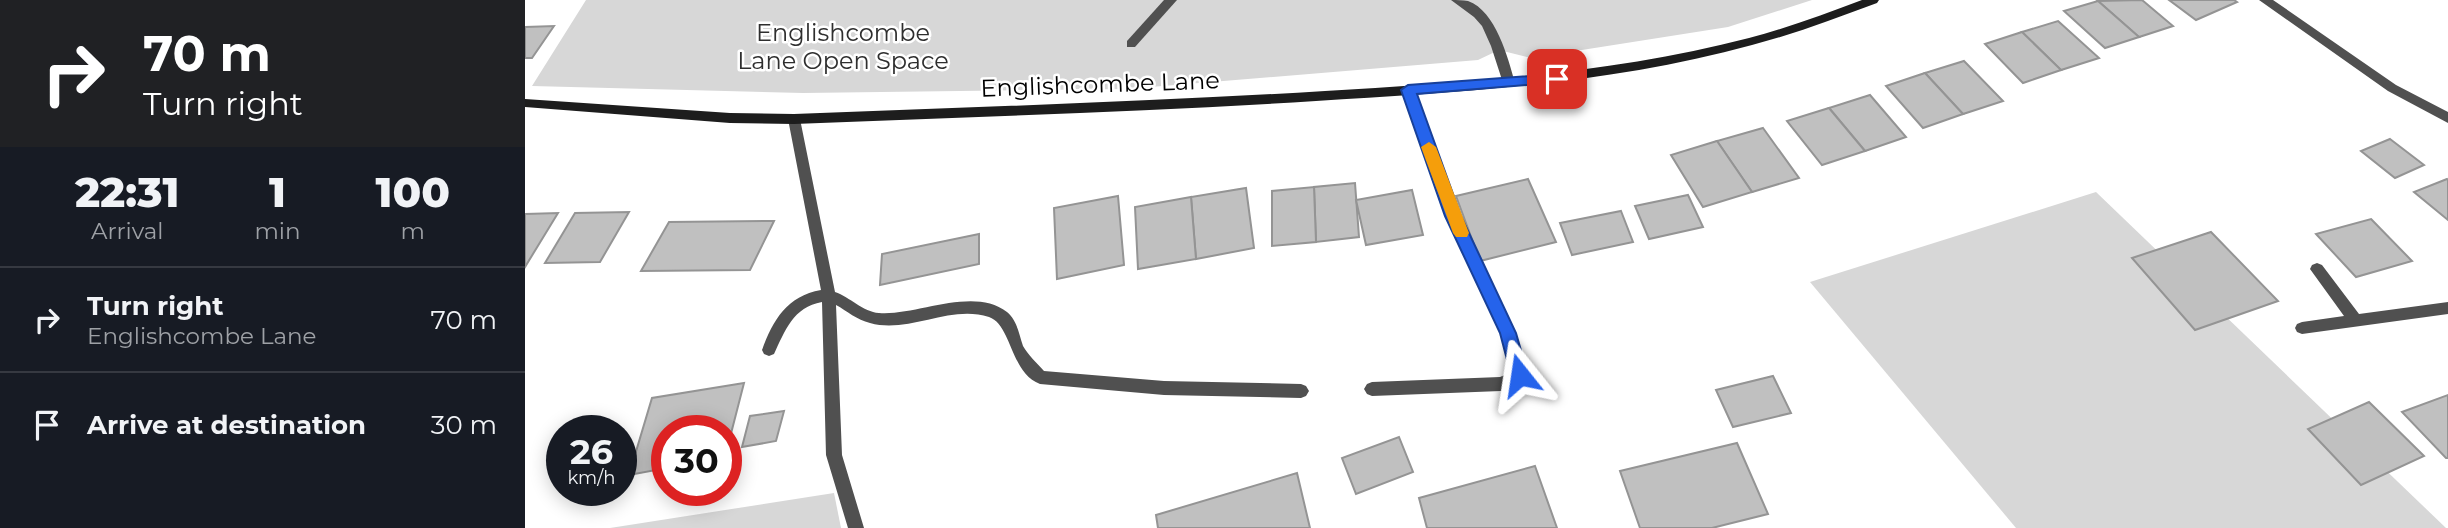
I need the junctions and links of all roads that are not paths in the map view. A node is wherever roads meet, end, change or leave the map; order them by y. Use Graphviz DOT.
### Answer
graph roads {
  1 [pos="1171,0"];
  2 [pos="1457,0"];
  3 [pos="1873,0"];
  4 [pos="2265,0"];
  5 [pos="1131,44"];
  6 [pos="1509,83"];
  7 [pos="1408,90"];
  8 [pos="525,103"];
  9 [pos="2448,118"];
  10 [pos="794,119"];
  11 [pos="2317,270"];
  12 [pos="829,296"];
  13 [pos="2448,308"];
  14 [pos="2355,320"];
  15 [pos="2302,328"];
  16 [pos="769,350"];
  17 [pos="1372,389"];
  18 [pos="1301,391"];
  19 [pos="856,528"];
  1 -- 5 [label="street"];
  2 -- 6 [label="street"];
  3 -- 6 [label="street, Englishcombe Lane"];
  4 -- 9 [label="street"];
  6 -- 7 [label="street, Englishcombe Lane"];
  7 -- 10 [label="street, Englishcombe Lane"];
  7 -- 17 [label="street"];
  8 -- 10 [label="street, Englishcombe Lane"];
  10 -- 12 [label="street"];
  11 -- 14 [label="street"];
  12 -- 16 [label="street"];
  12 -- 18 [label="street"];
  12 -- 19 [label="street"];
  13 -- 14 [label="street"];
  14 -- 15 [label="street"];
}
